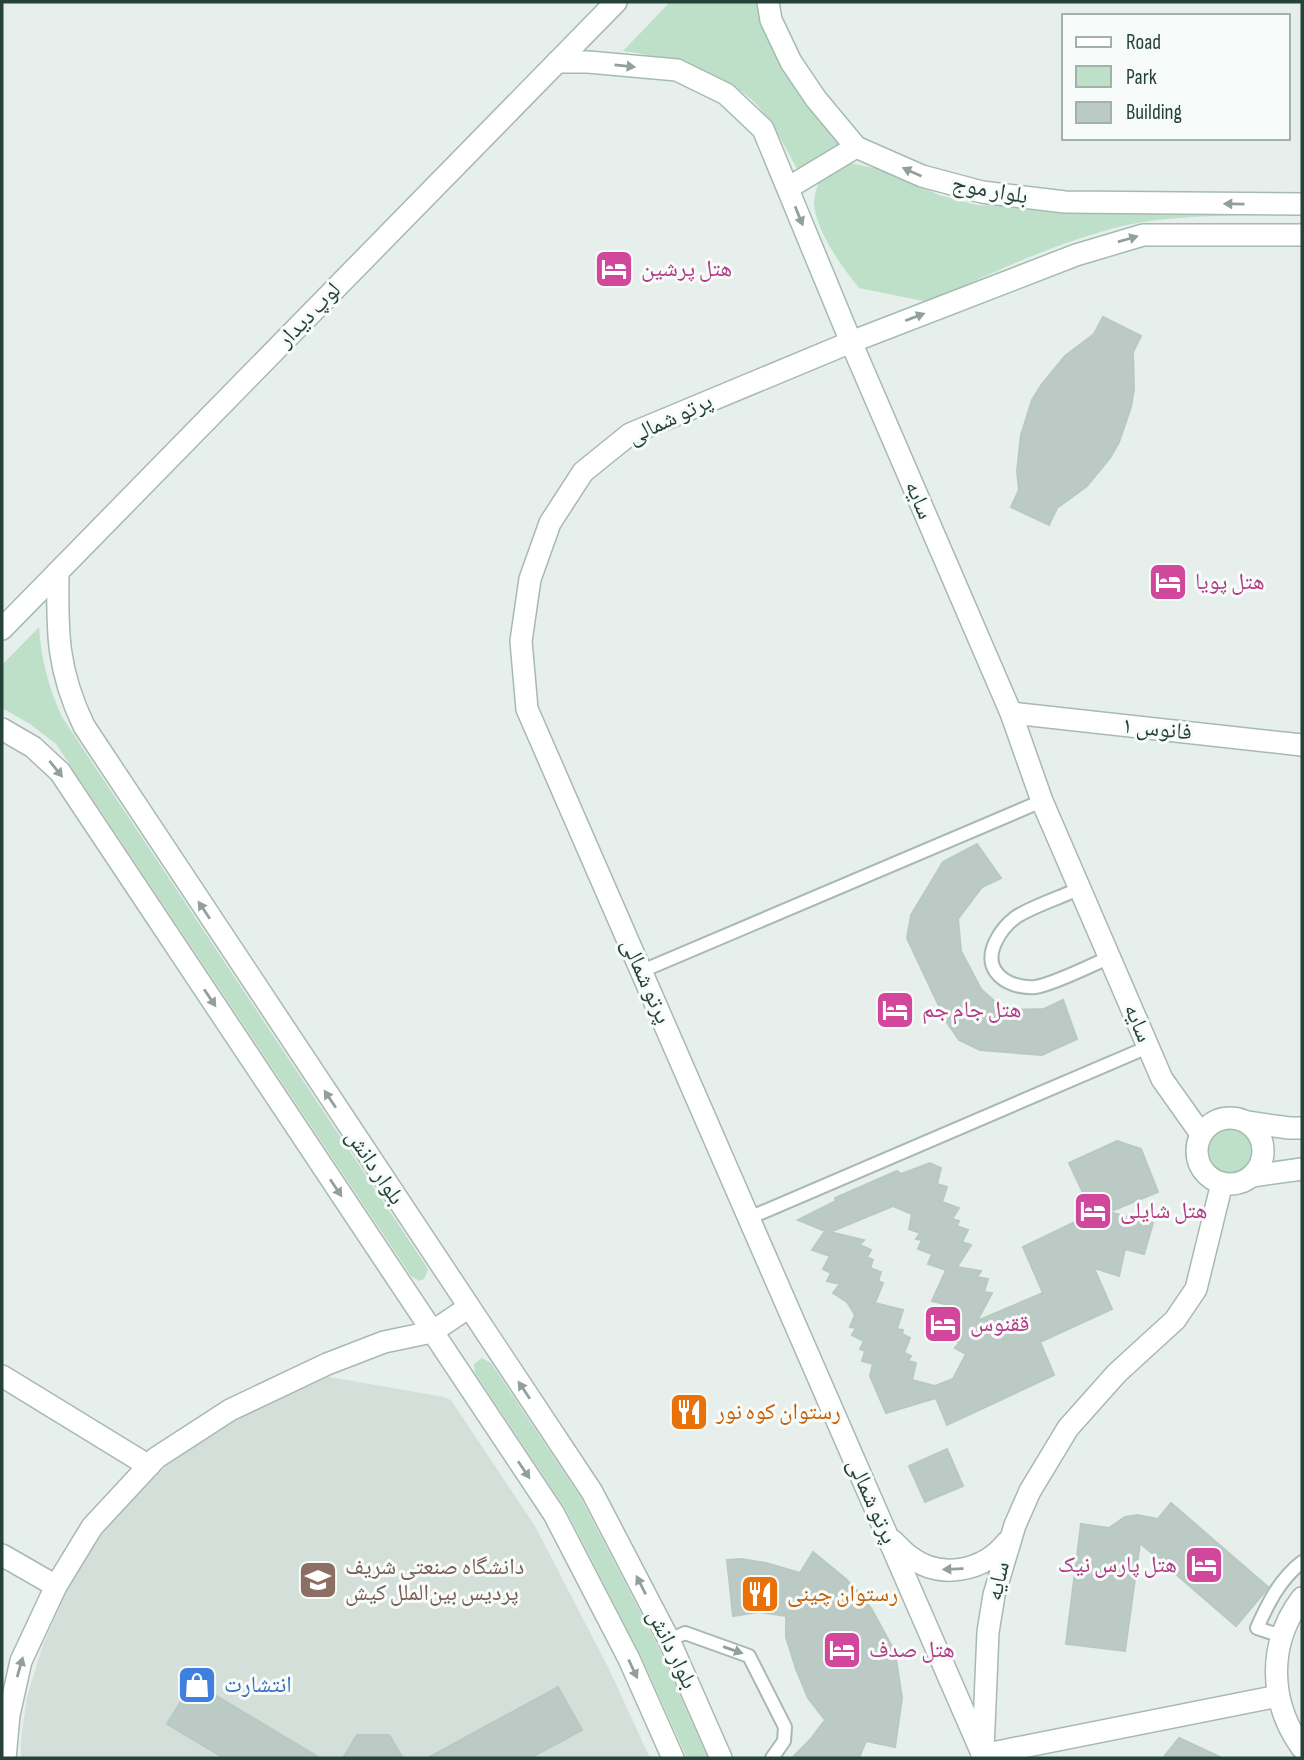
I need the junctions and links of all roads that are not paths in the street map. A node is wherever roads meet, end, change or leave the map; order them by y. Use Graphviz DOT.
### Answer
graph roads {
  1 [pos="616,2"];
  2 [pos="768,2"];
  3 [pos="557,62"];
  4 [pos="856,147"];
  5 [pos="788,188"];
  6 [pos="1302,204"];
  7 [pos="1302,235"];
  8 [pos="851,342"];
  9 [pos="58,572"];
  10 [pos="2,629"];
  11 [pos="1011,713"];
  12 [pos="2,729"];
  13 [pos="1302,745"];
  14 [pos="1042,801"];
  15 [pos="1080,888"];
  16 [pos="1110,957"];
  17 [pos="642,971"];
  18 [pos="1148,1047"];
  19 [pos="1247,1122"];
  20 [pos="1302,1128"];
  21 [pos="1201,1134"];
  22 [pos="1302,1168"];
  23 [pos="1251,1176"];
  24 [pos="1222,1183"];
  25 [pos="749,1218"];
  26 [pos="469,1307"];
  27 [pos="432,1332"];
  28 [pos="2,1376"];
  29 [pos="149,1466"];
  30 [pos="886,1534"];
  31 [pos="1010,1538"];
  32 [pos="2,1555"];
  33 [pos="1302,1562"];
  34 [pos="56,1586"];
  35 [pos="1302,1598"];
  36 [pos="1281,1636"];
  37 [pos="669,1640"];
  38 [pos="1278,1696"];
  39 [pos="1302,1748"];
  40 [pos="983,1756"];
  41 [pos="5,1758"];
  42 [pos="673,1758"];
  43 [pos="721,1758"];
  44 [pos="772,1758"];
  1 -- 3 [label="street, لوپ دیدار"];
  2 -- 4 [label="street, بلوار موج"];
  3 -- 5 [label="street, سایه, one-way"];
  3 -- 9 [label="street, لوپ دیدار"];
  4 -- 5 [label="street"];
  6 -- 4 [label="street, بلوار موج, one-way"];
  5 -- 8 [label="street, سایه, one-way"];
  8 -- 7 [label="street, one-way"];
  8 -- 11 [label="street, سایه"];
  8 -- 17 [label="street, پرتو شمالی"];
  9 -- 10 [label="street, لوپ دیدار"];
  26 -- 9 [label="street, بلوار دانش, one-way"];
  11 -- 13 [label="street, فانوس ۱"];
  11 -- 14 [label="street, سایه"];
  12 -- 27 [label="street, بلوار دانش, one-way"];
  14 -- 15 [label="street, سایه"];
  14 -- 17 [label="lane"];
  15 -- 16 [label="street, سایه"];
  15 -- 16 [label="lane"];
  16 -- 18 [label="street, سایه"];
  17 -- 25 [label="street, پرتو شمالی"];
  18 -- 21 [label="street, سایه"];
  18 -- 25 [label="lane"];
  19 -- 20 [label="street"];
  19 -- 21 [label="street"];
  19 -- 23 [label="street"];
  21 -- 24 [label="street"];
  22 -- 23 [label="street"];
  23 -- 24 [label="street"];
  24 -- 31 [label="street, سایه"];
  25 -- 30 [label="street, پرتو شمالی"];
  26 -- 27 [label="street"];
  37 -- 26 [label="street, بلوار دانش, one-way"];
  27 -- 29 [label="street"];
  27 -- 42 [label="street, بلوار دانش, one-way"];
  28 -- 29 [label="street"];
  29 -- 34 [label="street"];
  31 -- 30 [label="street, one-way"];
  30 -- 40 [label="street, پرتو شمالی"];
  31 -- 40 [label="street, سایه"];
  32 -- 34 [label="street"];
  33 -- 36 [label="lane"];
  41 -- 34 [label="street, one-way"];
  35 -- 36 [label="street"];
  36 -- 38 [label="street"];
  37 -- 43 [label="street, بلوار دانش"];
  37 -- 44 [label="lane, one-way"];
  38 -- 39 [label="street"];
  38 -- 40 [label="street"];
}
